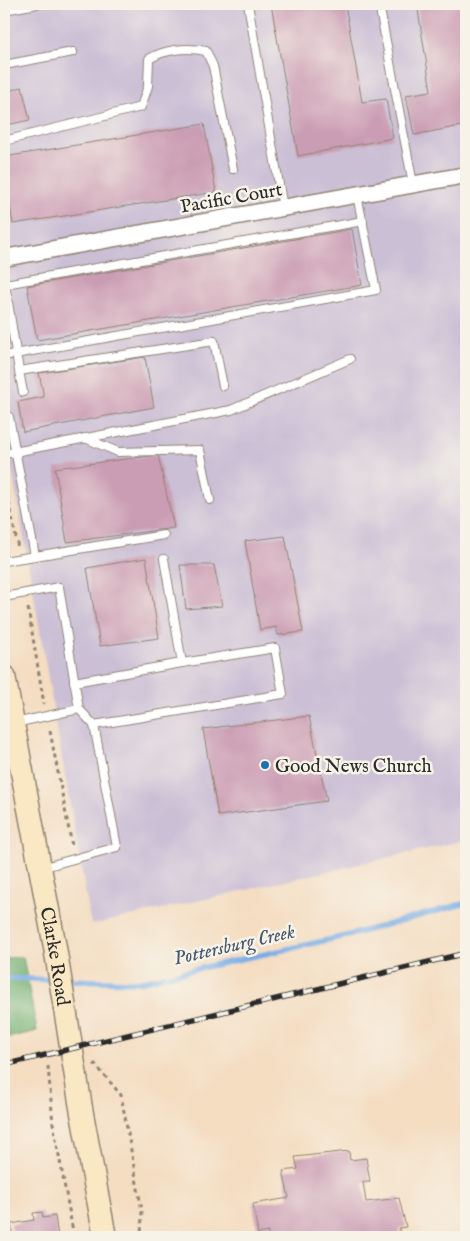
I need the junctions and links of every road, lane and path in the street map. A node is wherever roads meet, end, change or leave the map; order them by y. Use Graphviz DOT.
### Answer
graph roads {
  1 [pos="37,4"];
  2 [pos="248,4"];
  3 [pos="379,4"];
  4 [pos="4,10"];
  5 [pos="73,52"];
  6 [pos="4,65"];
  7 [pos="4,141"];
  8 [pos="233,169"];
  9 [pos="466,175"];
  10 [pos="413,184"];
  11 [pos="357,195"];
  12 [pos="283,208"];
  13 [pos="362,221"];
  14 [pos="4,258"];
  15 [pos="16,354"];
  16 [pos="4,356"];
  17 [pos="350,358"];
  18 [pos="19,371"];
  19 [pos="223,386"];
  20 [pos="23,392"];
  21 [pos="9,417"];
  22 [pos="85,438"];
  23 [pos="17,452"];
  24 [pos="4,454"];
  25 [pos="6,487"];
  26 [pos="210,500"];
  27 [pos="164,535"];
  28 [pos="18,550"];
  29 [pos="36,556"];
  30 [pos="164,559"];
  31 [pos="4,561"];
  32 [pos="4,597"];
  33 [pos="28,608"];
  34 [pos="182,663"];
  35 [pos="4,676"];
  36 [pos="74,682"];
  37 [pos="44,704"];
  38 [pos="79,709"];
  39 [pos="12,723"];
  40 [pos="94,725"];
  41 [pos="50,731"];
  42 [pos="74,853"];
  43 [pos="40,868"];
  44 [pos="94,1063"];
  45 [pos="48,1066"];
  46 [pos="74,1237"];
  47 [pos="105,1237"];
  48 [pos="141,1237"];
  1 -- 4 [label="lane"];
  2 -- 12 [label="lane"];
  3 -- 10 [label="lane"];
  5 -- 6 [label="lane"];
  7 -- 8 [label="lane"];
  9 -- 10 [label="street, Pacific Court"];
  10 -- 11 [label="street, Pacific Court"];
  11 -- 12 [label="street, Pacific Court"];
  11 -- 13 [label="lane"];
  12 -- 14 [label="street, Pacific Court"];
  13 -- 15 [label="lane"];
  13 -- 15 [label="lane"];
  15 -- 16 [label="lane"];
  15 -- 18 [label="lane"];
  17 -- 22 [label="lane"];
  18 -- 19 [label="lane"];
  18 -- 20 [label="lane"];
  21 -- 23 [label="lane"];
  22 -- 23 [label="lane"];
  22 -- 26 [label="lane"];
  23 -- 24 [label="lane"];
  23 -- 29 [label="lane"];
  25 -- 28 [label="path"];
  27 -- 29 [label="lane"];
  29 -- 31 [label="lane"];
  30 -- 34 [label="lane"];
  32 -- 36 [label="lane"];
  33 -- 37 [label="path"];
  34 -- 36 [label="lane"];
  34 -- 40 [label="lane"];
  35 -- 39 [label="main road, Clarke Road"];
  36 -- 38 [label="lane"];
  38 -- 39 [label="lane"];
  38 -- 40 [label="lane"];
  39 -- 43 [label="main road, Clarke Road"];
  40 -- 43 [label="lane"];
  41 -- 42 [label="path"];
  43 -- 47 [label="main road, Clarke Road"];
  44 -- 48 [label="path"];
  45 -- 46 [label="path"];
}
